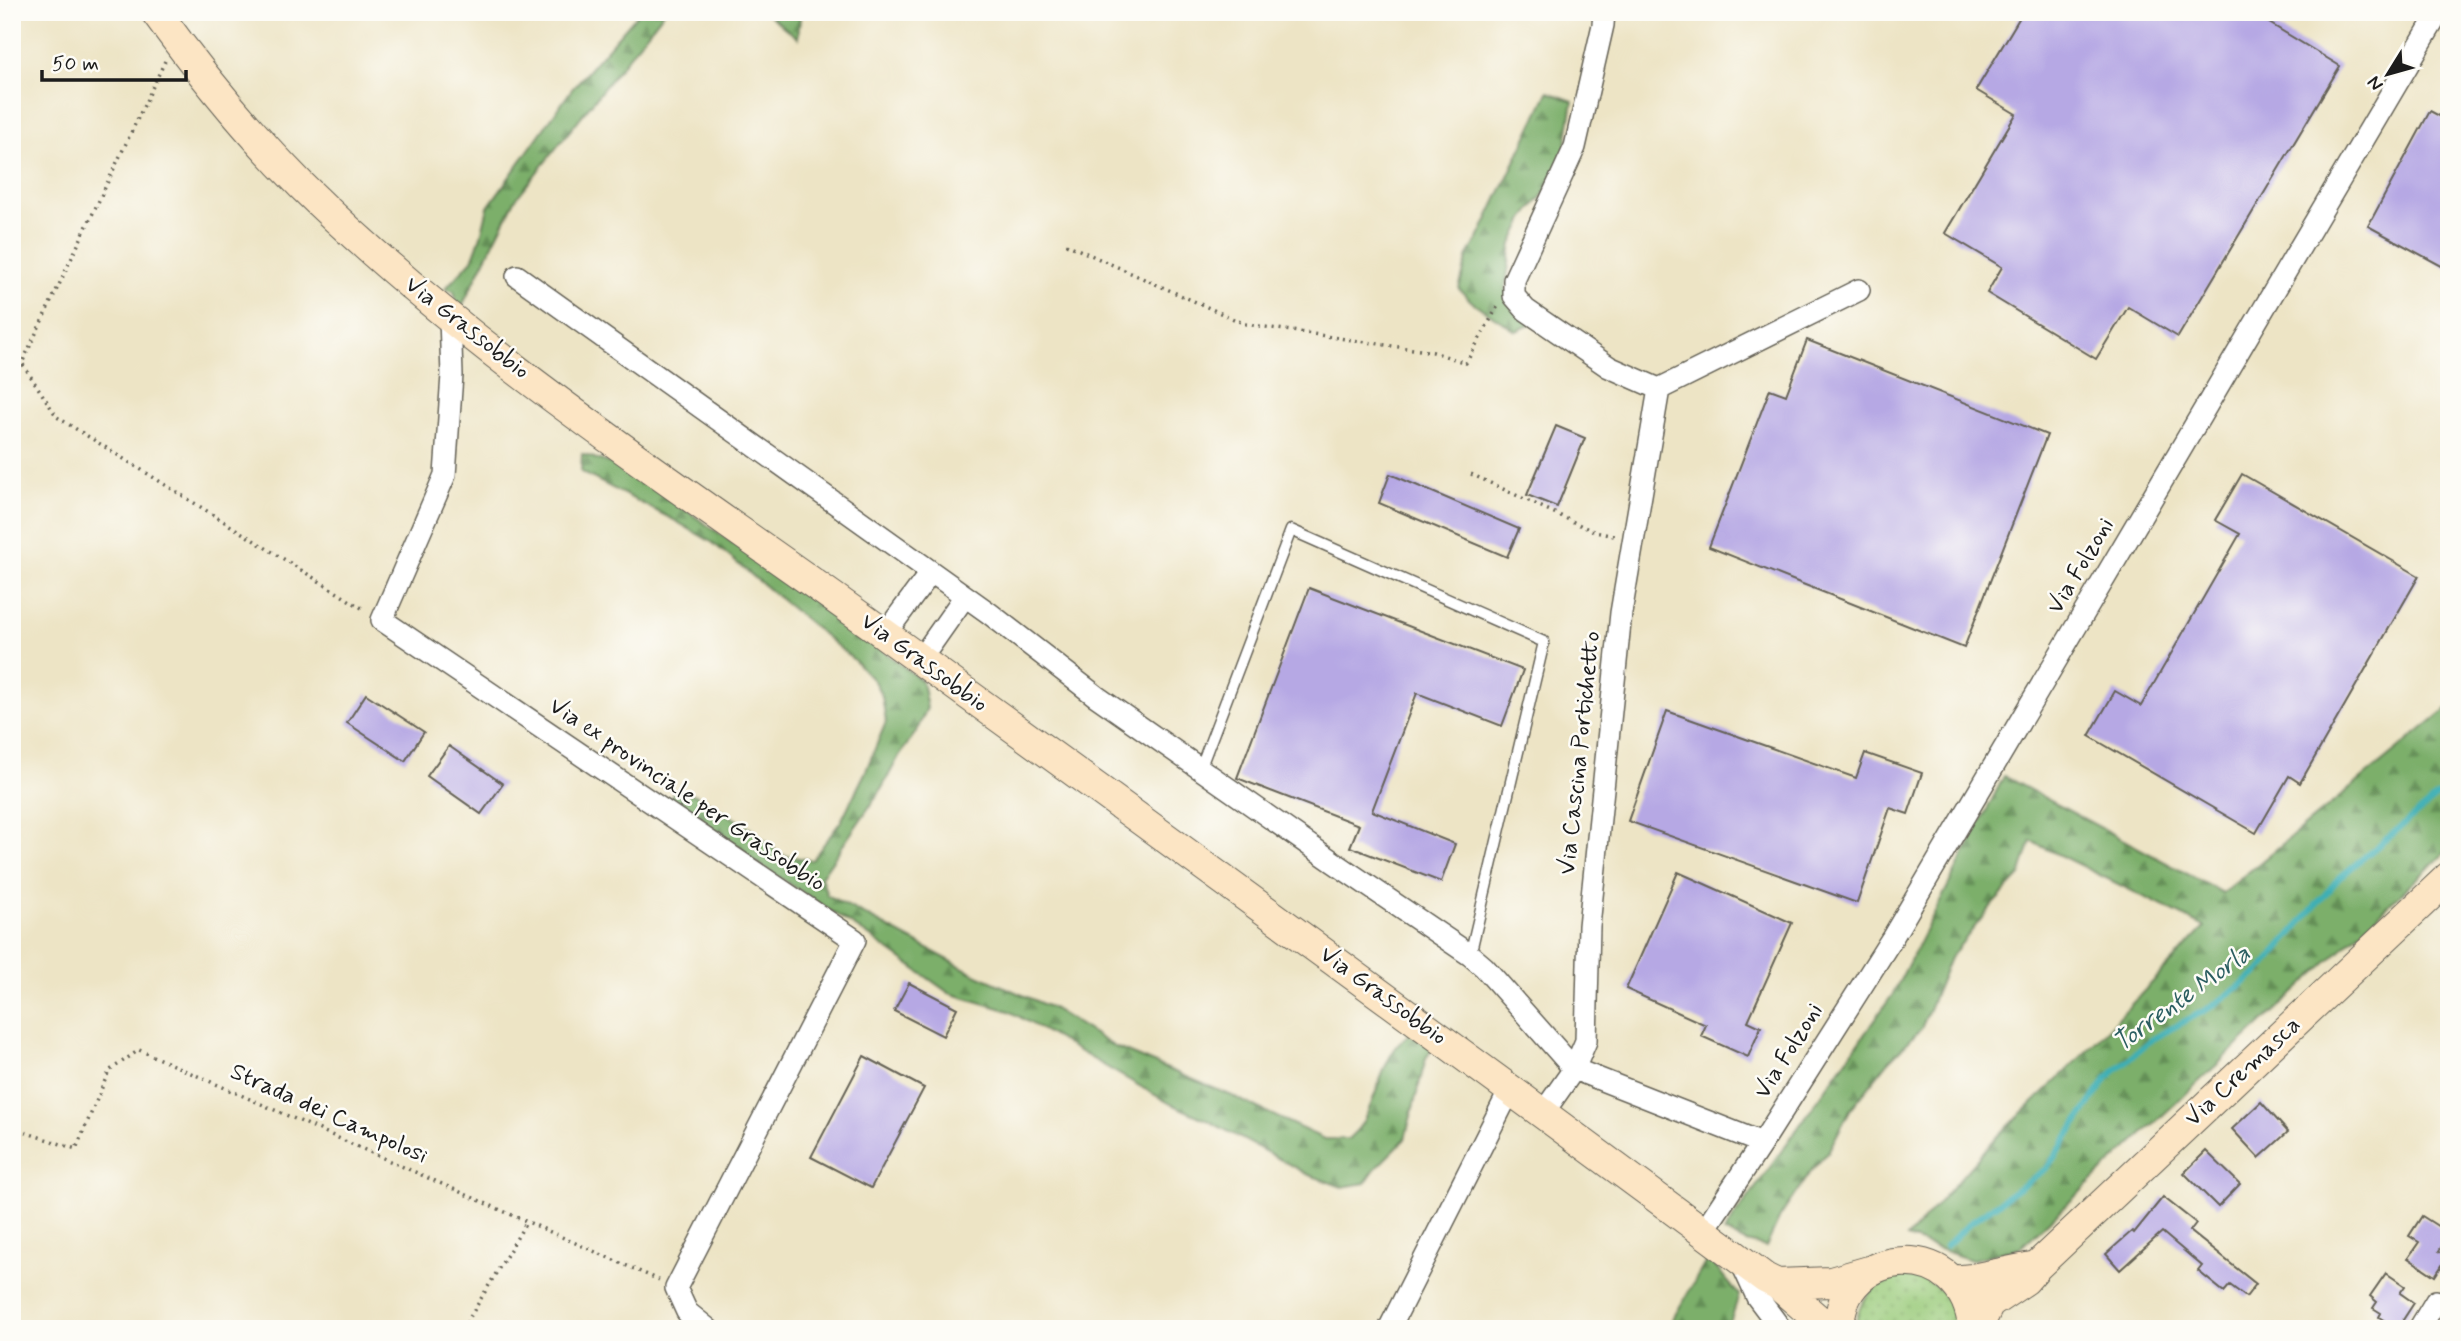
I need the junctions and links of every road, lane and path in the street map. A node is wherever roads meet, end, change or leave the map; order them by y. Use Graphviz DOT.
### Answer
graph roads {
  1 [pos="156,12"];
  2 [pos="1604,12"];
  3 [pos="2439,12"];
  4 [pos="175,39"];
  5 [pos="1066,244"];
  6 [pos="517,276"];
  7 [pos="1859,290"];
  8 [pos="1514,296"];
  9 [pos="450,318"];
  10 [pos="12,357"];
  11 [pos="22,363"];
  12 [pos="1659,389"];
  13 [pos="1471,474"];
  14 [pos="1633,541"];
  15 [pos="932,572"];
  16 [pos="965,596"];
  17 [pos="382,620"];
  18 [pos="885,634"];
  19 [pos="920,660"];
  20 [pos="1200,769"];
  21 [pos="2449,877"];
  22 [pos="1470,955"];
  23 [pos="1574,1069"];
  24 [pos="1511,1088"];
  25 [pos="1543,1113"];
  26 [pos="12,1128"];
  27 [pos="1762,1143"];
  28 [pos="527,1221"];
  29 [pos="1703,1232"];
  30 [pos="1740,1260"];
  31 [pos="2037,1266"];
  32 [pos="1872,1270"];
  33 [pos="1953,1281"];
  34 [pos="1777,1284"];
  35 [pos="676,1288"];
  36 [pos="2436,1301"];
  37 [pos="463,1329"];
  38 [pos="708,1329"];
  39 [pos="1389,1329"];
  40 [pos="1780,1329"];
  41 [pos="1829,1329"];
  42 [pos="1839,1329"];
  43 [pos="1975,1329"];
  44 [pos="2419,1329"];
  1 -- 4 [label="street, Via Grassobbio"];
  2 -- 8 [label="street"];
  3 -- 27 [label="street, Via Folzoni"];
  4 -- 9 [label="street, Via Grassobbio"];
  4 -- 11 [label="path"];
  5 -- 8 [label="path"];
  6 -- 15 [label="street"];
  7 -- 12 [label="street"];
  8 -- 12 [label="street"];
  9 -- 17 [label="street"];
  9 -- 18 [label="street, Via Grassobbio"];
  10 -- 11 [label="path"];
  11 -- 17 [label="path"];
  12 -- 14 [label="street, Via Cascina Portichetto"];
  13 -- 14 [label="path"];
  14 -- 23 [label="street, Via Cascina Portichetto"];
  15 -- 16 [label="street"];
  15 -- 18 [label="street"];
  16 -- 19 [label="street"];
  16 -- 20 [label="street"];
  17 -- 35 [label="street, Via ex provinciale per Grassobbio"];
  18 -- 19 [label="street, Via Grassobbio"];
  19 -- 24 [label="street, Via Grassobbio"];
  20 -- 22 [label="street"];
  20 -- 22 [label="lane"];
  21 -- 31 [label="street, Via Cremasca"];
  22 -- 23 [label="street"];
  23 -- 25 [label="street, Via Cascina Portichetto"];
  23 -- 27 [label="street"];
  24 -- 25 [label="street, Via Grassobbio"];
  24 -- 39 [label="street"];
  25 -- 29 [label="street, Via Grassobbio"];
  26 -- 28 [label="path, Strada dei Campolosi"];
  27 -- 29 [label="street, Via Folzoni"];
  28 -- 35 [label="path, Strada dei Campolosi"];
  28 -- 37 [label="path"];
  29 -- 30 [label="street, Via Grassobbio"];
  30 -- 34 [label="street, Via Grassobbio"];
  30 -- 40 [label="street, Via Grassobbio"];
  31 -- 33 [label="street"];
  31 -- 43 [label="street, Via Cremasca"];
  32 -- 33 [label="street"];
  32 -- 34 [label="street"];
  32 -- 42 [label="street"];
  33 -- 43 [label="street"];
  34 -- 41 [label="street, Via Grassobbio"];
  35 -- 38 [label="street"];
  36 -- 44 [label="street"];
}
